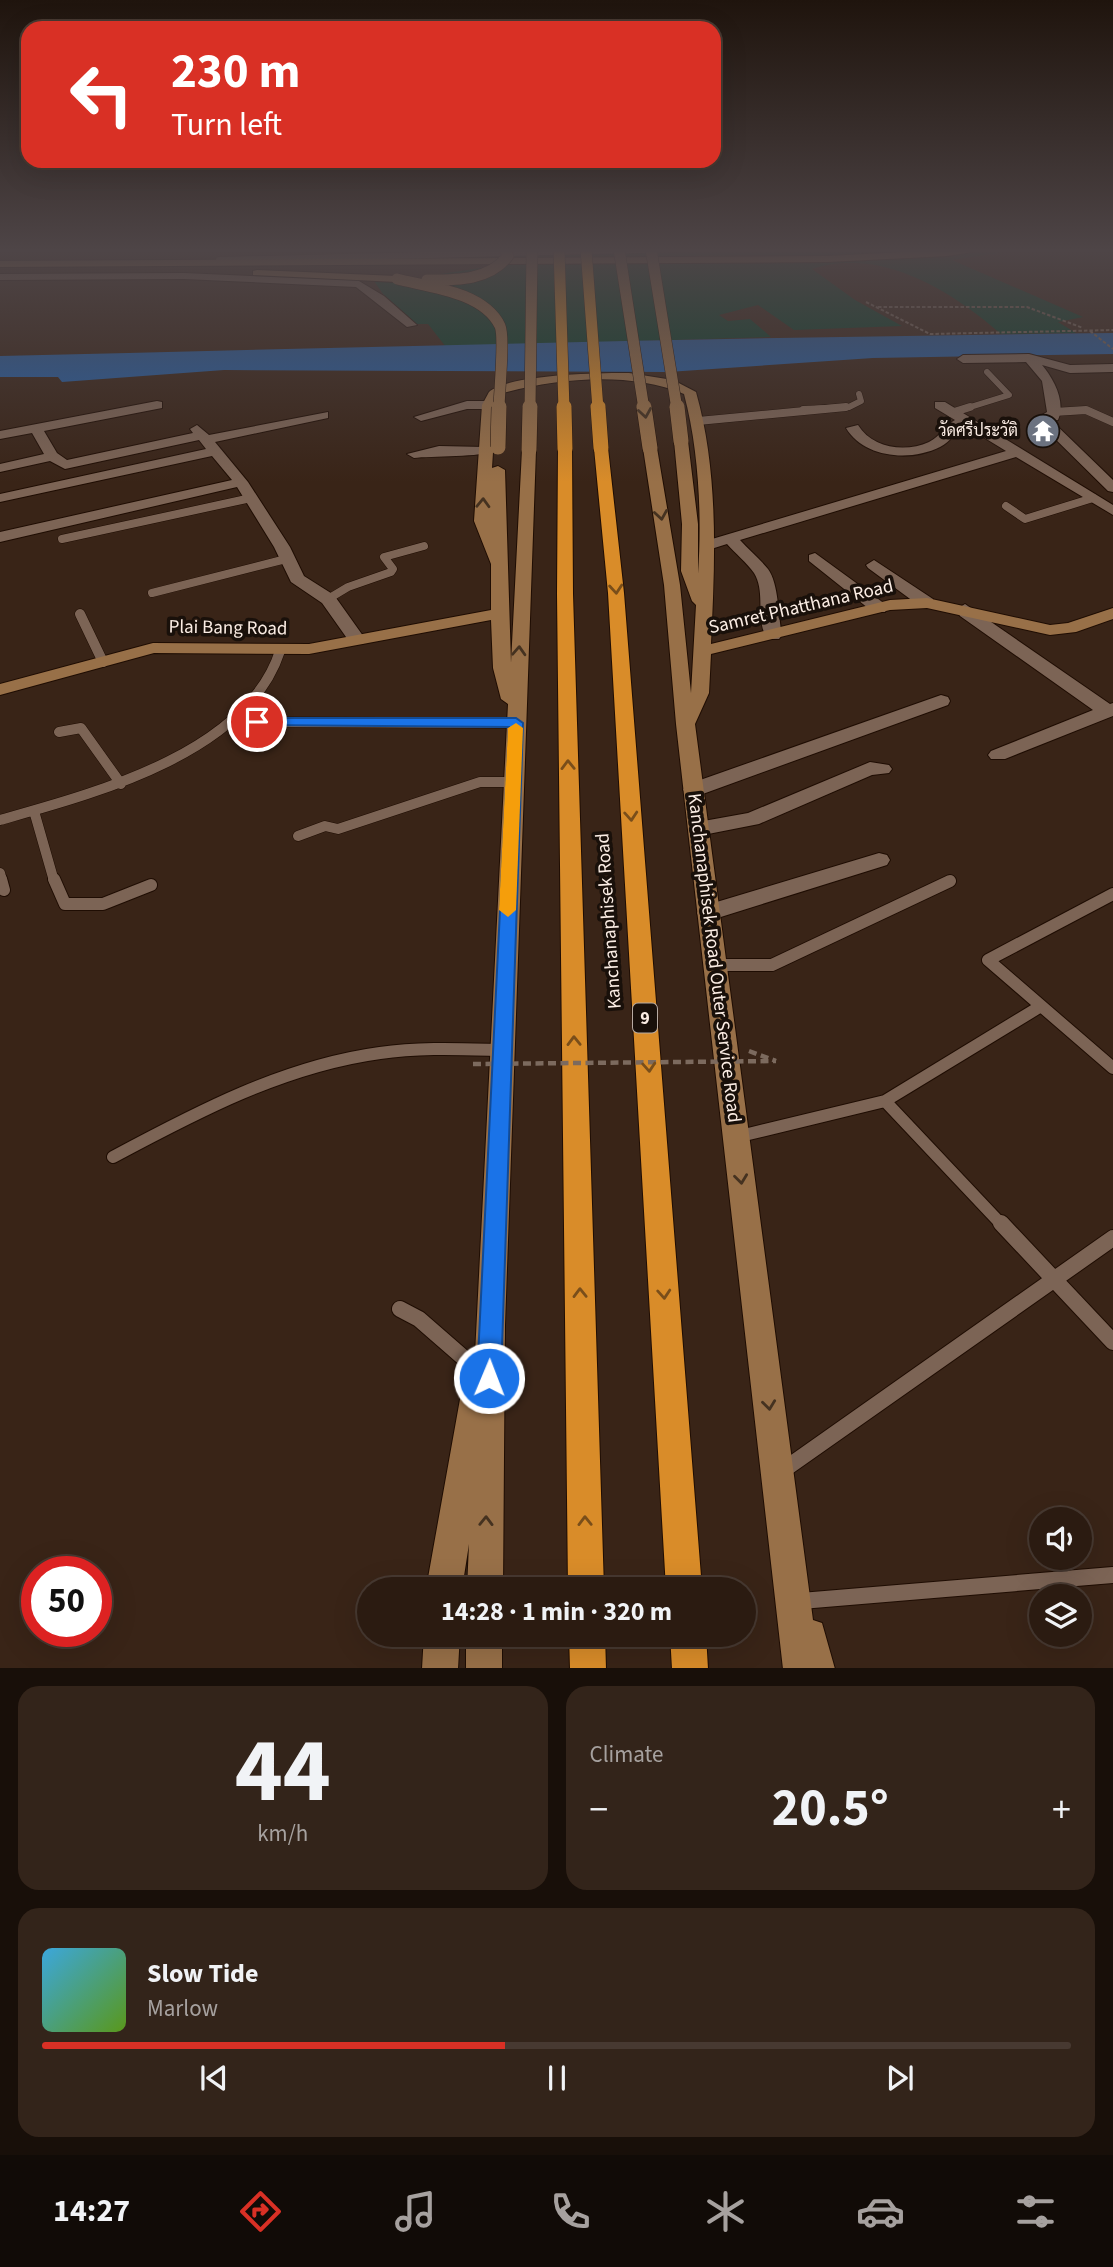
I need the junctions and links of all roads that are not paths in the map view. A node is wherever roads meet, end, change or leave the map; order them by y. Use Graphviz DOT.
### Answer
graph roads {
  1 [pos="500,327"];
  2 [pos="531,327"];
  3 [pos="561,327"];
  4 [pos="592,327"];
  5 [pos="631,327"];
  6 [pos="665,327"];
  7 [pos="1029,358"];
  8 [pos="963,359"];
  9 [pos="1113,368"];
  10 [pos="987,372"];
  11 [pos="859,394"];
  12 [pos="157,405"];
  13 [pos="489,405"];
  14 [pos="946,409"];
  15 [pos="1054,412"];
  16 [pos="323,415"];
  17 [pos="421,417"];
  18 [pos="698,421"];
  19 [pos="964,421"];
  20 [pos="1113,422"];
  21 [pos="853,428"];
  22 [pos="36,429"];
  23 [pos="0,435"];
  24 [pos="205,439"];
  25 [pos="492,449"];
  26 [pos="1015,453"];
  27 [pos="414,454"];
  28 [pos="52,456"];
  29 [pos="0,468"];
  30 [pos="241,482"];
  31 [pos="1113,488"];
  32 [pos="0,498"];
  33 [pos="251,498"];
  34 [pos="1093,498"];
  35 [pos="1006,506"];
  36 [pos="1113,511"];
  37 [pos="0,537"];
  38 [pos="730,538"];
  39 [pos="62,539"];
  40 [pos="708,545"];
  41 [pos="425,546"];
  42 [pos="815,558"];
  43 [pos="286,559"];
  44 [pos="874,565"];
  45 [pos="524,566"];
  46 [pos="152,593"];
  47 [pos="327,599"];
  48 [pos="927,603"];
  49 [pos="499,606"];
  50 [pos="702,606"];
  51 [pos="879,608"];
  52 [pos="965,609"];
  53 [pos="1113,612"];
  54 [pos="80,614"];
  55 [pos="773,635"];
  56 [pos="357,640"];
  57 [pos="280,651"];
  58 [pos="702,651"];
  59 [pos="103,662"];
  60 [pos="0,690"];
  61 [pos="942,701"];
  62 [pos="1110,710"];
  63 [pos="516,721"];
  64 [pos="230,722"];
  65 [pos="685,724"];
  66 [pos="59,732"];
  67 [pos="998,755"];
  68 [pos="882,769"];
  69 [pos="513,782"];
  70 [pos="121,784"];
  71 [pos="693,790"];
  72 [pos="34,811"];
  73 [pos="0,820"];
  74 [pos="698,829"];
  75 [pos="298,836"];
  76 [pos="879,860"];
  77 [pos="0,873"];
  78 [pos="950,881"];
  79 [pos="151,886"];
  80 [pos="4,890"];
  81 [pos="1113,894"];
  82 [pos="708,914"];
  83 [pos="715,965"];
  84 [pos="1041,1006"];
  85 [pos="502,1050"];
  86 [pos="1113,1068"];
  87 [pos="885,1101"];
  88 [pos="736,1137"];
  89 [pos="113,1157"];
  90 [pos="1113,1238"];
  91 [pos="1054,1280"];
  92 [pos="400,1309"];
  93 [pos="490,1325"];
  94 [pos="1113,1342"];
  95 [pos="481,1373"];
  96 [pos="777,1474"];
  97 [pos="784,1528"];
  98 [pos="1113,1575"];
  99 [pos="446,1577"];
  100 [pos="485,1577"];
  101 [pos="586,1577"];
  102 [pos="683,1577"];
  103 [pos="801,1601"];
  104 [pos="441,1647"];
  105 [pos="484,1647"];
  106 [pos="587,1647"];
  107 [pos="689,1647"];
  108 [pos="440,1668"];
  109 [pos="484,1668"];
  110 [pos="588,1668"];
  111 [pos="690,1668"];
  112 [pos="801,1668"];
  113 [pos="817,1668"];
  1 -- 25 [label="main road, bridge"];
  2 -- 45 [label="main road, bridge"];
  101 -- 3 [label="highway, Kanchanaphisek Road, one-way, bridge"];
  4 -- 102 [label="highway, Kanchanaphisek Road / 9, one-way, bridge"];
  5 -- 65 [label="main road, Kanchanaphisek Road Outer Service Road, one-way, bridge"];
  6 -- 50 [label="main road, bridge"];
  7 -- 8 [label="street"];
  7 -- 9 [label="street"];
  7 -- 15 [label="street"];
  10 -- 14 [label="lane"];
  11 -- 18 [label="lane"];
  12 -- 22 [label="street"];
  13 -- 17 [label="street"];
  13 -- 18 [label="main road"];
  13 -- 25 [label="main road"];
  14 -- 19 [label="street"];
  15 -- 20 [label="lane"];
  15 -- 31 [label="street"];
  16 -- 24 [label="street"];
  18 -- 40 [label="main road"];
  19 -- 21 [label="street"];
  19 -- 26 [label="street"];
  22 -- 23 [label="street"];
  22 -- 28 [label="street"];
  24 -- 28 [label="street"];
  24 -- 30 [label="street"];
  24 -- 32 [label="street"];
  25 -- 27 [label="street"];
  49 -- 25 [label="main road, one-way"];
  26 -- 34 [label="street"];
  26 -- 38 [label="street"];
  28 -- 29 [label="street"];
  30 -- 33 [label="street"];
  30 -- 37 [label="street"];
  33 -- 39 [label="lane"];
  33 -- 43 [label="street"];
  34 -- 35 [label="lane"];
  34 -- 36 [label="street"];
  38 -- 40 [label="street"];
  38 -- 55 [label="street"];
  40 -- 50 [label="main road"];
  41 -- 47 [label="lane"];
  42 -- 51 [label="street"];
  43 -- 46 [label="lane"];
  43 -- 47 [label="street"];
  44 -- 48 [label="street"];
  45 -- 49 [label="main road"];
  63 -- 45 [label="main road, one-way"];
  47 -- 56 [label="street"];
  48 -- 51 [label="main road, Samret Phatthana Road"];
  48 -- 52 [label="main road, Samret Phatthana Road"];
  49 -- 56 [label="main road, Plai Bang Road"];
  49 -- 63 [label="main road"];
  50 -- 58 [label="main road"];
  51 -- 55 [label="main road, Samret Phatthana Road"];
  52 -- 53 [label="main road, Samret Phatthana Road"];
  52 -- 62 [label="street"];
  54 -- 59 [label="lane"];
  55 -- 58 [label="main road, Samret Phatthana Road"];
  56 -- 57 [label="main road, Plai Bang Road"];
  57 -- 59 [label="main road, Plai Bang Road"];
  57 -- 64 [label="lane"];
  58 -- 65 [label="main road"];
  59 -- 60 [label="main road, Plai Bang Road"];
  61 -- 71 [label="street"];
  62 -- 67 [label="street"];
  63 -- 64 [label="lane"];
  63 -- 69 [label="main road"];
  64 -- 70 [label="lane"];
  65 -- 71 [label="main road, Kanchanaphisek Road Outer Service Road"];
  66 -- 70 [label="lane"];
  68 -- 74 [label="street"];
  69 -- 75 [label="lane"];
  69 -- 85 [label="main road"];
  70 -- 72 [label="lane"];
  71 -- 74 [label="main road, Kanchanaphisek Road Outer Service Road"];
  72 -- 73 [label="lane"];
  72 -- 79 [label="lane"];
  74 -- 82 [label="main road, Kanchanaphisek Road Outer Service Road"];
  76 -- 82 [label="street"];
  77 -- 80 [label="lane"];
  78 -- 83 [label="lane"];
  81 -- 84 [label="lane"];
  82 -- 83 [label="main road, Kanchanaphisek Road Outer Service Road"];
  83 -- 88 [label="main road, Kanchanaphisek Road Outer Service Road"];
  84 -- 86 [label="lane"];
  84 -- 87 [label="lane"];
  85 -- 89 [label="lane"];
  85 -- 93 [label="main road"];
  87 -- 88 [label="lane"];
  87 -- 91 [label="lane"];
  88 -- 96 [label="main road, Kanchanaphisek Road Outer Service Road, one-way"];
  90 -- 91 [label="lane"];
  91 -- 94 [label="lane"];
  91 -- 96 [label="lane"];
  92 -- 95 [label="lane"];
  93 -- 95 [label="main road"];
  100 -- 93 [label="main road, one-way"];
  95 -- 99 [label="main road"];
  96 -- 97 [label="main road, Kanchanaphisek Road Outer Service Road"];
  97 -- 103 [label="main road"];
  97 -- 112 [label="main road, Kanchanaphisek Road Outer Service Road"];
  98 -- 103 [label="lane"];
  103 -- 113 [label="main road"];
  104 -- 108 [label="main road"];
  105 -- 109 [label="main road"];
  106 -- 110 [label="highway"];
  107 -- 111 [label="highway"];
}
